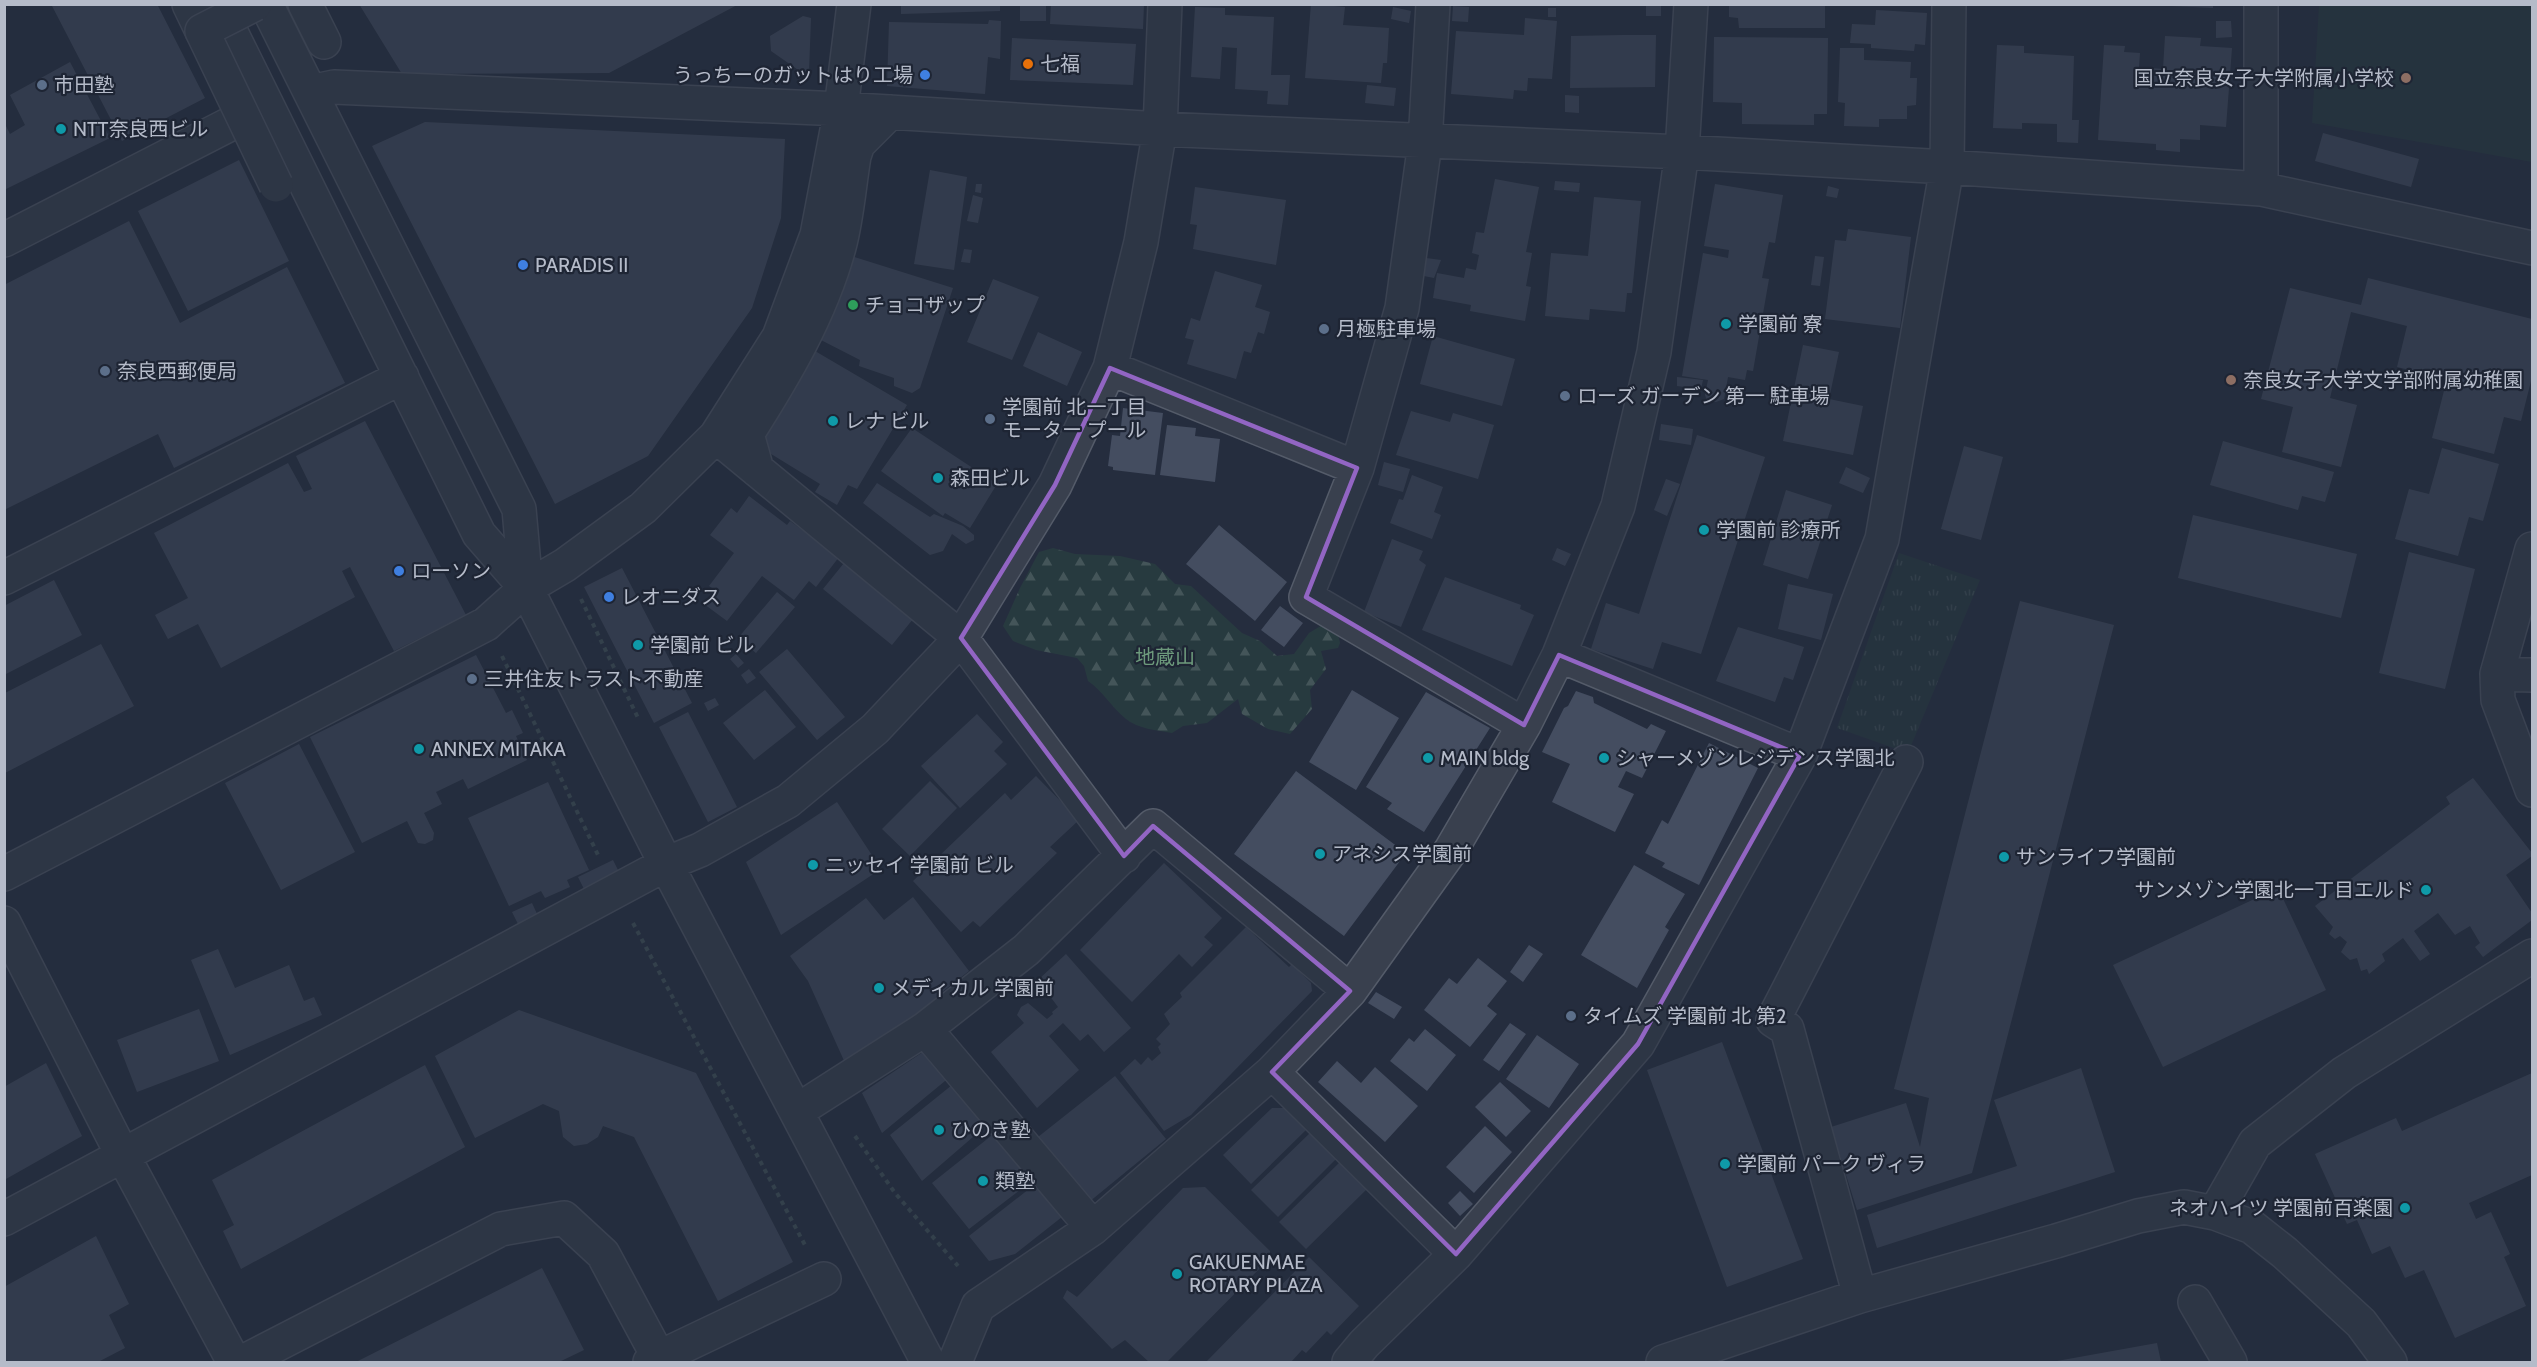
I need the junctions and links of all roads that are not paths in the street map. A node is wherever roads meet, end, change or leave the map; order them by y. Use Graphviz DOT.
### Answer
graph roads {
  1 [pos="255,4"];
  2 [pos="266,4"];
  3 [pos="305,4"];
  4 [pos="854,4"];
  5 [pos="1165,4"];
  6 [pos="1433,4"];
  7 [pos="1691,4"];
  8 [pos="1949,4"];
  9 [pos="2261,4"];
  10 [pos="203,13"];
  11 [pos="324,42"];
  12 [pos="310,92"];
  13 [pos="267,105"];
  14 [pos="841,109"];
  15 [pos="890,112"];
  16 [pos="1160,129"];
  17 [pos="1425,142"];
  18 [pos="1682,152"];
  19 [pos="1947,167"];
  20 [pos="276,185"];
  21 [pos="2262,189"];
  22 [pos="4,240"];
  23 [pos="2532,248"];
  24 [pos="1110,368"];
  25 [pos="402,377"];
  26 [pos="716,436"];
  27 [pos="1357,468"];
  28 [pos="757,470"];
  29 [pos="2532,549"];
  30 [pos="4,578"];
  31 [pos="526,588"];
  32 [pos="961,638"];
  33 [pos="1559,655"];
  34 [pos="2497,674"];
  35 [pos="2532,675"];
  36 [pos="1524,725"];
  37 [pos="1800,755"];
  38 [pos="1906,762"];
  39 [pos="2532,790"];
  40 [pos="1124,856"];
  41 [pos="666,864"];
  42 [pos="4,874"];
  43 [pos="4,922"];
  44 [pos="2532,956"];
  45 [pos="1350,991"];
  46 [pos="925,1029"];
  47 [pos="1272,1072"];
  48 [pos="797,1110"];
  49 [pos="122,1154"];
  50 [pos="2215,1213"];
  51 [pos="4,1219"];
  52 [pos="1093,1228"];
  53 [pos="1456,1254"];
  54 [pos="824,1279"];
  55 [pos="1860,1296"];
  56 [pos="2194,1302"];
  57 [pos="655,1360"];
  58 [pos="234,1362"];
  59 [pos="243,1362"];
  60 [pos="928,1362"];
  61 [pos="955,1362"];
  62 [pos="1349,1362"];
  63 [pos="1664,1362"];
  64 [pos="2230,1362"];
  65 [pos="2390,1362"];
  1 -- 10 [label="street, bridge"];
  2 -- 12 [label="street"];
  3 -- 11 [label="street"];
  4 -- 14 [label="street"];
  5 -- 16 [label="street"];
  6 -- 17 [label="street"];
  7 -- 18 [label="street"];
  8 -- 19 [label="street"];
  9 -- 21 [label="street"];
  10 -- 13 [label="street"];
  10 -- 20 [label="street, bridge"];
  12 -- 14 [label="street"];
  12 -- 31 [label="street"];
  13 -- 22 [label="street"];
  13 -- 25 [label="street"];
  14 -- 15 [label="street"];
  14 -- 26 [label="street"];
  15 -- 16 [label="street"];
  15 -- 28 [label="street"];
  16 -- 17 [label="street"];
  16 -- 24 [label="street"];
  17 -- 18 [label="street"];
  17 -- 27 [label="street"];
  18 -- 19 [label="street"];
  18 -- 33 [label="street"];
  19 -- 21 [label="street"];
  19 -- 37 [label="street"];
  21 -- 23 [label="street"];
  24 -- 27 [label="street"];
  24 -- 32 [label="street"];
  25 -- 30 [label="street"];
  25 -- 31 [label="street"];
  26 -- 28 [label="street"];
  26 -- 31 [label="street"];
  27 -- 36 [label="street"];
  28 -- 32 [label="street"];
  29 -- 34 [label="street"];
  31 -- 41 [label="street"];
  31 -- 42 [label="street"];
  32 -- 40 [label="street"];
  32 -- 41 [label="street"];
  33 -- 36 [label="street"];
  33 -- 37 [label="street"];
  34 -- 35 [label="street"];
  34 -- 39 [label="street"];
  36 -- 45 [label="street"];
  37 -- 53 [label="street"];
  38 -- 55 [label="street"];
  40 -- 45 [label="street"];
  40 -- 46 [label="street"];
  41 -- 48 [label="street"];
  41 -- 49 [label="street"];
  43 -- 49 [label="street"];
  44 -- 50 [label="street"];
  45 -- 47 [label="street"];
  46 -- 48 [label="street"];
  46 -- 52 [label="street"];
  47 -- 52 [label="street"];
  47 -- 53 [label="street"];
  48 -- 60 [label="street"];
  49 -- 51 [label="street"];
  49 -- 58 [label="street"];
  50 -- 55 [label="street"];
  50 -- 65 [label="street"];
  52 -- 61 [label="street"];
  53 -- 62 [label="street"];
  54 -- 57 [label="street"];
  55 -- 63 [label="street"];
  56 -- 64 [label="street"];
  57 -- 59 [label="street"];
}
